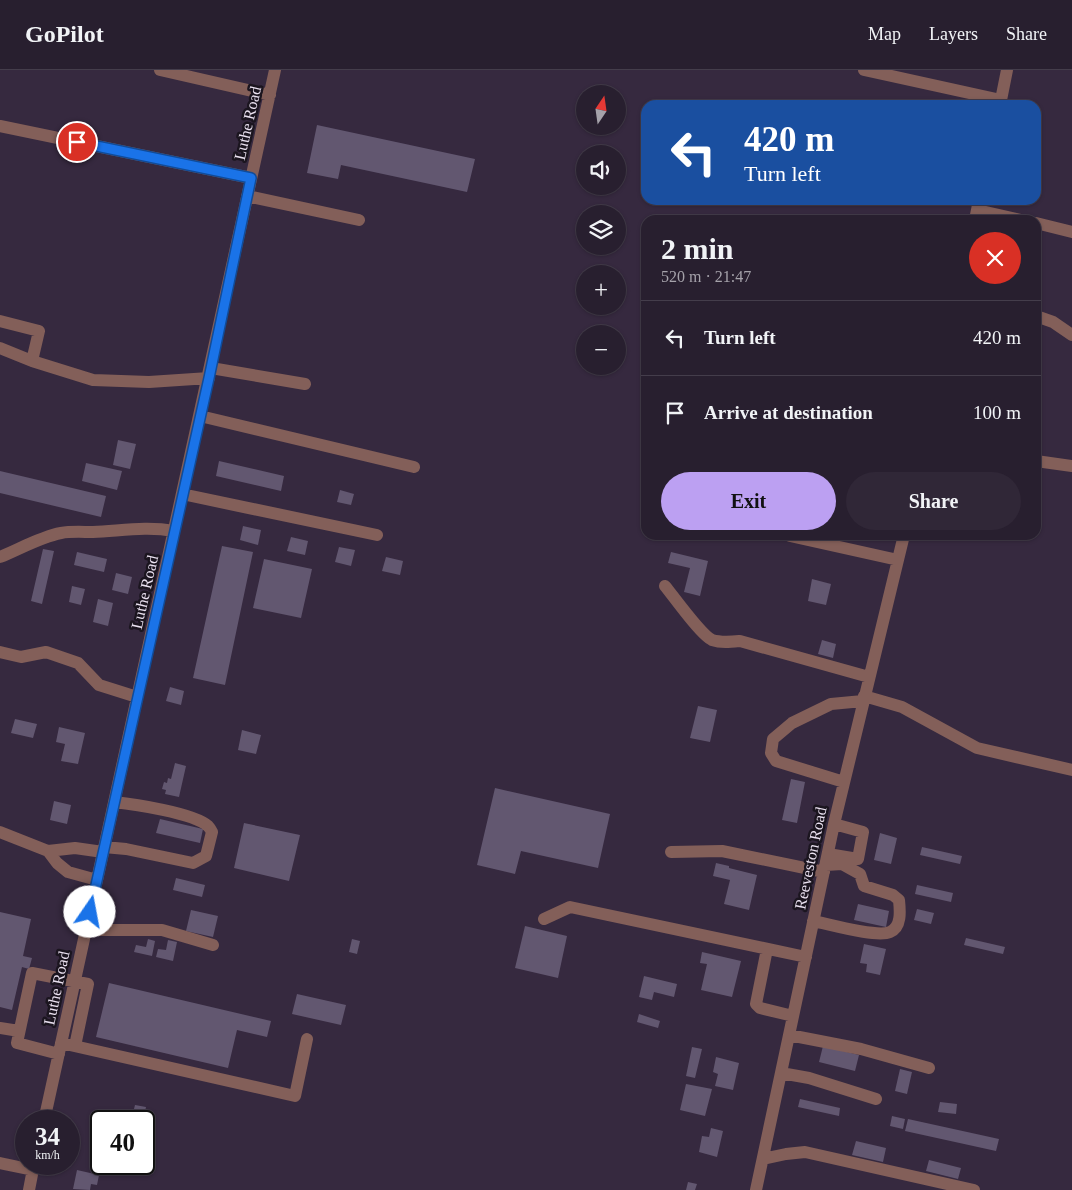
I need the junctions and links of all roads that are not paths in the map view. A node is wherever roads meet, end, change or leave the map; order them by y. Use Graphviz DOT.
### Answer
graph roads {
  1 [pos="160,70"];
  2 [pos="275,70"];
  3 [pos="864,70"];
  4 [pos="1007,70"];
  5 [pos="270,95"];
  6 [pos="992,100"];
  7 [pos="1000,100"];
  8 [pos="0,126"];
  9 [pos="251,178"];
  10 [pos="247,196"];
  11 [pos="977,210"];
  12 [pos="999,215"];
  13 [pos="360,220"];
  14 [pos="1041,225"];
  15 [pos="1072,232"];
  16 [pos="1041,318"];
  17 [pos="0,321"];
  18 [pos="1072,335"];
  19 [pos="0,348"];
  20 [pos="32,362"];
  21 [pos="210,373"];
  22 [pos="305,384"];
  23 [pos="200,416"];
  24 [pos="1041,463"];
  25 [pos="1072,466"];
  26 [pos="414,467"];
  27 [pos="182,494"];
  28 [pos="174,531"];
  29 [pos="377,535"];
  30 [pos="808,540"];
  31 [pos="903,540"];
  32 [pos="0,557"];
  33 [pos="898,560"];
  34 [pos="665,586"];
  35 [pos="0,652"];
  36 [pos="869,677"];
  37 [pos="137,697"];
  38 [pos="864,699"];
  39 [pos="1072,770"];
  40 [pos="844,782"];
  41 [pos="114,802"];
  42 [pos="834,824"];
  43 [pos="0,832"];
  44 [pos="103,849"];
  45 [pos="48,851"];
  46 [pos="671,852"];
  47 [pos="826,864"];
  48 [pos="96,880"];
  49 [pos="544,919"];
  50 [pos="813,921"];
  51 [pos="86,928"];
  52 [pos="213,944"];
  53 [pos="767,949"];
  54 [pos="806,957"];
  55 [pos="74,981"];
  56 [pos="793,1016"];
  57 [pos="0,1028"];
  58 [pos="19,1031"];
  59 [pos="789,1034"];
  60 [pos="307,1039"];
  61 [pos="75,1046"];
  62 [pos="60,1048"];
  63 [pos="929,1068"];
  64 [pos="781,1072"];
  65 [pos="876,1099"];
  66 [pos="46,1110"];
  67 [pos="763,1160"];
  68 [pos="0,1163"];
  69 [pos="15,1165"];
  70 [pos="32,1175"];
  71 [pos="29,1190"];
  72 [pos="756,1190"];
  73 [pos="974,1190"];
  1 -- 5 [label="street"];
  2 -- 5 [label="street, Luthe Road"];
  3 -- 6 [label="street"];
  4 -- 7 [label="street"];
  5 -- 9 [label="street, Luthe Road"];
  8 -- 9 [label="street"];
  9 -- 10 [label="street, Luthe Road"];
  10 -- 13 [label="street"];
  10 -- 21 [label="street, Luthe Road"];
  11 -- 12 [label="street"];
  14 -- 15 [label="street"];
  16 -- 18 [label="street"];
  17 -- 20 [label="street"];
  19 -- 20 [label="street"];
  20 -- 21 [label="street"];
  21 -- 22 [label="street"];
  21 -- 23 [label="street, Luthe Road"];
  23 -- 26 [label="street"];
  23 -- 27 [label="street, Luthe Road"];
  24 -- 25 [label="street"];
  27 -- 28 [label="street, Luthe Road"];
  27 -- 29 [label="street"];
  28 -- 32 [label="street"];
  28 -- 37 [label="street, Luthe Road"];
  30 -- 33 [label="street"];
  31 -- 33 [label="street, Reeveston Road"];
  33 -- 36 [label="street, Reeveston Road"];
  34 -- 36 [label="street"];
  35 -- 37 [label="street"];
  36 -- 38 [label="street, Reeveston Road"];
  37 -- 41 [label="street, Luthe Road"];
  38 -- 39 [label="street"];
  38 -- 40 [label="street, Reeveston Road"];
  38 -- 40 [label="street"];
  40 -- 42 [label="street, Reeveston Road"];
  41 -- 44 [label="street, Luthe Road"];
  41 -- 44 [label="street"];
  42 -- 47 [label="street, Reeveston Road"];
  42 -- 47 [label="street"];
  43 -- 45 [label="street"];
  44 -- 45 [label="street"];
  44 -- 48 [label="street, Luthe Road"];
  45 -- 48 [label="street"];
  46 -- 47 [label="street"];
  47 -- 50 [label="street, Reeveston Road"];
  47 -- 50 [label="street"];
  48 -- 51 [label="street, Luthe Road"];
  49 -- 53 [label="street"];
  50 -- 54 [label="street, Reeveston Road"];
  51 -- 52 [label="street"];
  51 -- 55 [label="street, Luthe Road"];
  53 -- 54 [label="street"];
  53 -- 56 [label="street"];
  54 -- 56 [label="street, Reeveston Road"];
  55 -- 58 [label="street"];
  55 -- 61 [label="street"];
  55 -- 62 [label="street, Luthe Road"];
  56 -- 59 [label="street, Reeveston Road"];
  57 -- 58 [label="street"];
  58 -- 62 [label="street"];
  59 -- 63 [label="street"];
  59 -- 64 [label="street, Reeveston Road"];
  60 -- 61 [label="street"];
  61 -- 62 [label="street"];
  62 -- 66 [label="street, Luthe Road"];
  64 -- 65 [label="street"];
  64 -- 67 [label="street, Reeveston Road"];
  67 -- 72 [label="street, Reeveston Road"];
  67 -- 73 [label="street"];
  68 -- 69 [label="street"];
  70 -- 71 [label="street"];
}
